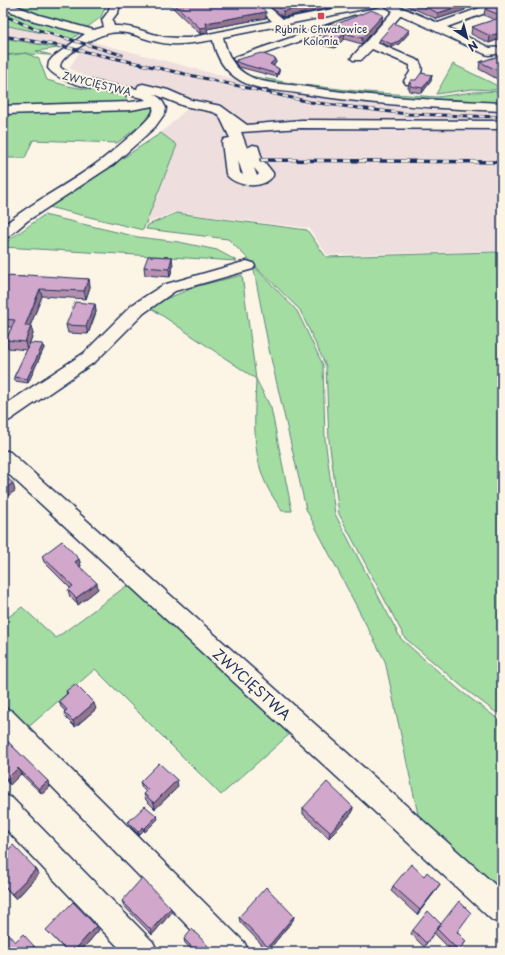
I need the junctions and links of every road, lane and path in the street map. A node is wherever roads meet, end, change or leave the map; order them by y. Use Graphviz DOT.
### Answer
graph roads {
  1 [pos="116,3"];
  2 [pos="258,3"];
  3 [pos="379,3"];
  4 [pos="502,3"];
  5 [pos="3,4"];
  6 [pos="305,5"];
  7 [pos="349,6"];
  8 [pos="394,6"];
  9 [pos="491,7"];
  10 [pos="283,10"];
  11 [pos="269,12"];
  12 [pos="502,12"];
  13 [pos="319,15"];
  14 [pos="281,22"];
  15 [pos="438,27"];
  16 [pos="110,29"];
  17 [pos="93,33"];
  18 [pos="216,35"];
  19 [pos="370,44"];
  20 [pos="502,50"];
  21 [pos="489,52"];
  22 [pos="357,58"];
  23 [pos="57,59"];
  24 [pos="239,59"];
  25 [pos="502,60"];
  26 [pos="410,81"];
  27 [pos="157,102"];
  28 [pos="202,106"];
  29 [pos="502,107"];
  30 [pos="3,110"];
  31 [pos="224,113"];
  32 [pos="502,125"];
  33 [pos="244,129"];
  34 [pos="253,180"];
  35 [pos="3,234"];
  36 [pos="247,266"];
  37 [pos="3,415"];
  38 [pos="3,457"];
  39 [pos="3,719"];
  40 [pos="3,807"];
  41 [pos="502,910"];
  42 [pos="143,952"];
  43 [pos="234,952"];
  1 -- 16 [label="street"];
  2 -- 11 [label="street"];
  3 -- 7 [label="street, ZWYCIĘSTWA"];
  4 -- 9 [label="street"];
  5 -- 17 [label="street"];
  6 -- 13 [label="street"];
  7 -- 13 [label="street, ZWYCIĘSTWA"];
  8 -- 15 [label="street"];
  8 -- 19 [label="street"];
  8 -- 24 [label="street"];
  9 -- 12 [label="street"];
  9 -- 15 [label="street"];
  10 -- 11 [label="street"];
  11 -- 14 [label="street"];
  13 -- 14 [label="street, ZWYCIĘSTWA"];
  14 -- 18 [label="street, ZWYCIĘSTWA"];
  15 -- 21 [label="street"];
  16 -- 17 [label="street, ZWYCIĘSTWA"];
  16 -- 18 [label="street, ZWYCIĘSTWA"];
  17 -- 23 [label="street, ZWYCIĘSTWA"];
  18 -- 29 [label="street"];
  19 -- 22 [label="street"];
  19 -- 26 [label="street"];
  20 -- 21 [label="street"];
  21 -- 25 [label="street"];
  23 -- 27 [label="street, ZWYCIĘSTWA"];
  23 -- 28 [label="street"];
  27 -- 30 [label="street"];
  27 -- 35 [label="street"];
  28 -- 31 [label="street"];
  28 -- 34 [label="street"];
  31 -- 33 [label="street"];
  31 -- 34 [label="street"];
  32 -- 33 [label="street"];
  33 -- 34 [label="street"];
  36 -- 37 [label="street"];
  38 -- 41 [label="street, ZWYCIĘSTWA"];
  39 -- 43 [label="street"];
  40 -- 42 [label="street"];
}
